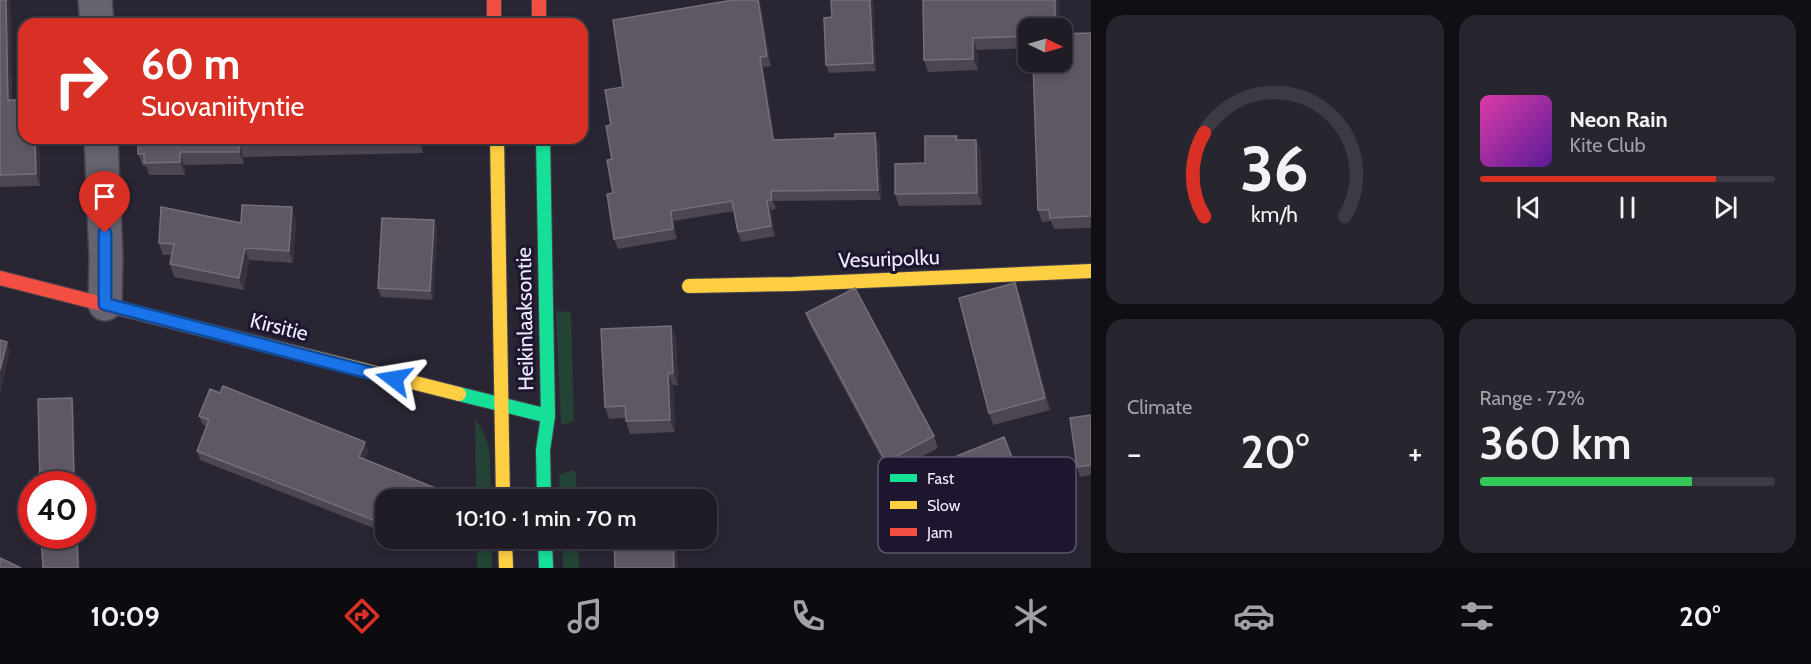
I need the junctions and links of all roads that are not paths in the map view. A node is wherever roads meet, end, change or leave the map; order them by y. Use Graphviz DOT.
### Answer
graph roads {
  1 [pos="95,0"];
  2 [pos="494,0"];
  3 [pos="539,0"];
  4 [pos="96,18"];
  5 [pos="494,18"];
  6 [pos="539,18"];
  7 [pos="101,144"];
  8 [pos="496,144"];
  9 [pos="543,144"];
  10 [pos="1091,272"];
  11 [pos="0,278"];
  12 [pos="689,286"];
  13 [pos="105,304"];
  14 [pos="501,405"];
  15 [pos="548,416"];
  16 [pos="503,489"];
  17 [pos="544,489"];
  18 [pos="505,549"];
  19 [pos="545,549"];
  20 [pos="506,568"];
  21 [pos="546,568"];
  1 -- 4 [label="street"];
  2 -- 5 [label="street"];
  3 -- 6 [label="street"];
  7 -- 13 [label="street"];
  8 -- 14 [label="street, Heikinlaaksontie"];
  9 -- 15 [label="street, Heikinlaaksontie"];
  10 -- 12 [label="street, Vesuripolku"];
  11 -- 13 [label="street, Kirsitie"];
  13 -- 14 [label="street, Kirsitie"];
  14 -- 15 [label="street, Kirsitie"];
  14 -- 16 [label="street, Heikinlaaksontie"];
  15 -- 17 [label="street, Heikinlaaksontie"];
  18 -- 20 [label="street"];
  19 -- 21 [label="street"];
}
